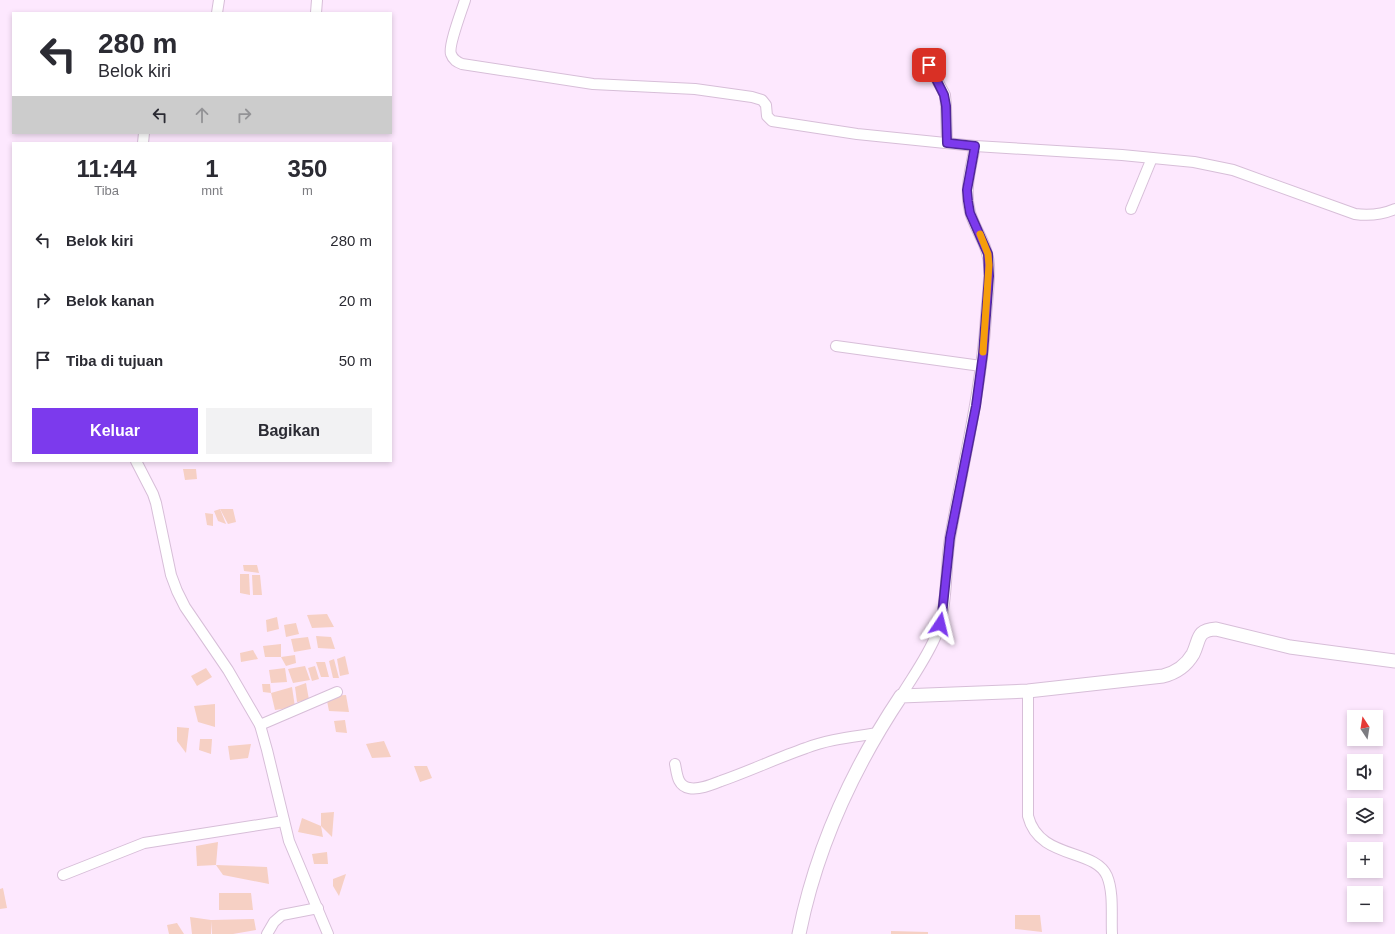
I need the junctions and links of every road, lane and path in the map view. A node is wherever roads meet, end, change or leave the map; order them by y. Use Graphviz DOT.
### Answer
graph roads {
  1 [pos="219,0"];
  2 [pos="317,0"];
  3 [pos="465,0"];
  4 [pos="217,12"];
  5 [pos="316,12"];
  6 [pos="929,65"];
  7 [pos="947,143"];
  8 [pos="975,146"];
  9 [pos="1152,158"];
  10 [pos="1131,209"];
  11 [pos="1395,209"];
  12 [pos="836,346"];
  13 [pos="981,366"];
  14 [pos="137,462"];
  15 [pos="1395,662"];
  16 [pos="1028,690"];
  17 [pos="337,692"];
  18 [pos="901,696"];
  19 [pos="260,725"];
  20 [pos="878,733"];
  21 [pos="675,764"];
  22 [pos="284,821"];
  23 [pos="63,875"];
  24 [pos="318,908"];
  25 [pos="267,934"];
  26 [pos="328,934"];
  27 [pos="799,934"];
  28 [pos="1112,934"];
  1 -- 4 [label="street"];
  2 -- 5 [label="street"];
  3 -- 7 [label="street"];
  6 -- 7 [label="street"];
  7 -- 8 [label="street"];
  8 -- 9 [label="street"];
  8 -- 13 [label="street"];
  9 -- 10 [label="street"];
  9 -- 11 [label="street"];
  12 -- 13 [label="street"];
  13 -- 18 [label="street"];
  14 -- 19 [label="street"];
  15 -- 16 [label="street"];
  16 -- 18 [label="street"];
  16 -- 28 [label="street"];
  17 -- 19 [label="street"];
  18 -- 20 [label="street"];
  19 -- 22 [label="street"];
  20 -- 21 [label="street"];
  20 -- 27 [label="street"];
  22 -- 23 [label="street"];
  22 -- 24 [label="street"];
  24 -- 25 [label="street"];
  24 -- 26 [label="street"];
}
